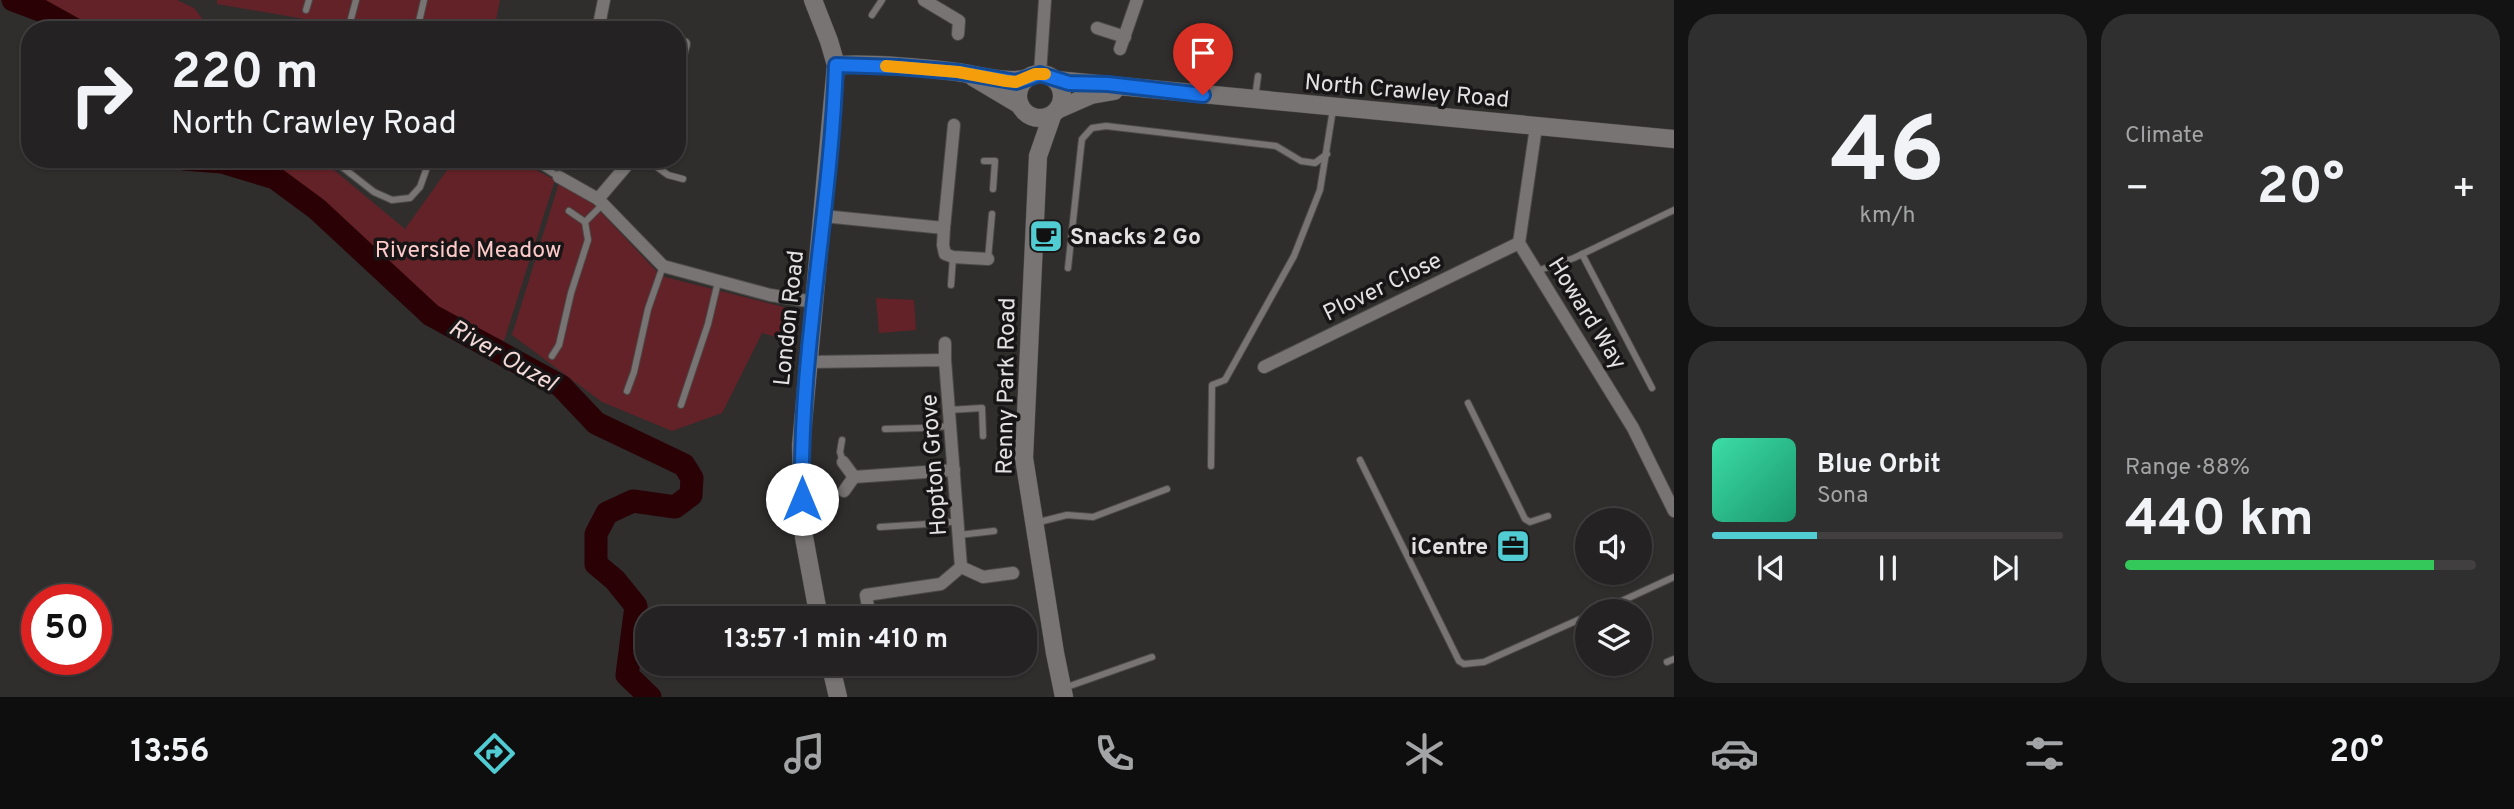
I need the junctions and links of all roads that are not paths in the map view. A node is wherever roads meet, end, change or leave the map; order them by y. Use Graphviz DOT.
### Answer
graph roads {
  1 [pos="309,0"];
  2 [pos="356,0"];
  3 [pos="424,0"];
  4 [pos="604,0"];
  5 [pos="813,0"];
  6 [pos="882,0"];
  7 [pos="924,0"];
  8 [pos="1045,0"];
  9 [pos="1137,0"];
  10 [pos="938,4"];
  11 [pos="306,10"];
  12 [pos="872,15"];
  13 [pos="350,21"];
  14 [pos="419,21"];
  15 [pos="600,21"];
  16 [pos="1097,28"];
  17 [pos="958,34"];
  18 [pos="1125,37"];
  19 [pos="1120,50"];
  20 [pos="836,65"];
  21 [pos="970,75"];
  22 [pos="1258,76"];
  23 [pos="1041,77"];
  24 [pos="1135,89"];
  25 [pos="1255,100"];
  26 [pos="1333,107"];
  27 [pos="1021,108"];
  28 [pos="1055,113"];
  29 [pos="954,125"];
  30 [pos="1536,127"];
  31 [pos="1674,139"];
  32 [pos="1327,154"];
  33 [pos="1038,156"];
  34 [pos="984,161"];
  35 [pos="343,168"];
  36 [pos="428,168"];
  37 [pos="544,168"];
  38 [pos="623,168"];
  39 [pos="658,168"];
  40 [pos="559,177"];
  41 [pos="683,179"];
  42 [pos="993,189"];
  43 [pos="600,202"];
  44 [pos="1674,210"];
  45 [pos="569,211"];
  46 [pos="992,214"];
  47 [pos="823,216"];
  48 [pos="586,222"];
  49 [pos="944,228"];
  50 [pos="1519,243"];
  51 [pos="1582,254"];
  52 [pos="953,257"];
  53 [pos="988,259"];
  54 [pos="663,266"];
  55 [pos="1068,268"];
  56 [pos="1537,271"];
  57 [pos="718,282"];
  58 [pos="951,285"];
  59 [pos="814,302"];
  60 [pos="945,343"];
  61 [pos="552,356"];
  62 [pos="945,360"];
  63 [pos="808,362"];
  64 [pos="1264,367"];
  65 [pos="1652,388"];
  66 [pos="627,391"];
  67 [pos="1468,403"];
  68 [pos="681,405"];
  69 [pos="950,410"];
  70 [pos="951,426"];
  71 [pos="933,427"];
  72 [pos="922,428"];
  73 [pos="885,429"];
  74 [pos="983,436"];
  75 [pos="842,440"];
  76 [pos="1360,460"];
  77 [pos="842,462"];
  78 [pos="1211,466"];
  79 [pos="954,470"];
  80 [pos="854,477"];
  81 [pos="1167,489"];
  82 [pos="844,491"];
  83 [pos="1674,510"];
  84 [pos="1548,516"];
  85 [pos="958,521"];
  86 [pos="941,523"];
  87 [pos="1033,523"];
  88 [pos="928,524"];
  89 [pos="880,527"];
  90 [pos="994,531"];
  91 [pos="959,535"];
  92 [pos="961,567"];
  93 [pos="1013,573"];
  94 [pos="1674,577"];
  95 [pos="1626,599"];
  96 [pos="816,606"];
  97 [pos="868,606"];
  98 [pos="1575,621"];
  99 [pos="1152,657"];
  100 [pos="833,676"];
  101 [pos="1063,693"];
  102 [pos="838,697"];
  1 -- 11 [label="lane"];
  2 -- 13 [label="lane"];
  3 -- 14 [label="lane"];
  4 -- 15 [label="street"];
  5 -- 20 [label="street"];
  6 -- 12 [label="lane"];
  7 -- 10 [label="street"];
  8 -- 23 [label="street"];
  9 -- 18 [label="street"];
  10 -- 17 [label="street"];
  16 -- 18 [label="street"];
  18 -- 19 [label="street"];
  20 -- 21 [label="street, North Crawley Road"];
  20 -- 47 [label="street, London Road"];
  21 -- 23 [label="street, North Crawley Road"];
  21 -- 27 [label="street, North Crawley Road"];
  22 -- 25 [label="lane"];
  23 -- 24 [label="street, North Crawley Road"];
  23 -- 27 [label="street"];
  23 -- 28 [label="street"];
  24 -- 25 [label="street, North Crawley Road"];
  24 -- 28 [label="street, North Crawley Road"];
  25 -- 26 [label="street, North Crawley Road"];
  26 -- 30 [label="street, North Crawley Road"];
  26 -- 32 [label="lane"];
  27 -- 28 [label="street"];
  27 -- 33 [label="street, Renny Park Road"];
  28 -- 33 [label="street, Renny Park Road"];
  29 -- 49 [label="street"];
  30 -- 31 [label="street, North Crawley Road"];
  30 -- 50 [label="street, Howard Way"];
  32 -- 55 [label="lane"];
  32 -- 78 [label="lane"];
  33 -- 87 [label="street, Renny Park Road"];
  34 -- 42 [label="lane"];
  35 -- 36 [label="lane"];
  37 -- 40 [label="lane"];
  38 -- 43 [label="street"];
  39 -- 41 [label="lane"];
  40 -- 43 [label="street"];
  43 -- 48 [label="lane"];
  43 -- 54 [label="street"];
  44 -- 51 [label="lane"];
  45 -- 48 [label="lane"];
  46 -- 53 [label="lane"];
  47 -- 49 [label="street"];
  47 -- 59 [label="street, London Road"];
  48 -- 61 [label="lane"];
  49 -- 52 [label="street"];
  50 -- 56 [label="street, Howard Way"];
  50 -- 64 [label="street, Plover Close"];
  51 -- 56 [label="lane"];
  51 -- 65 [label="lane"];
  52 -- 53 [label="street"];
  52 -- 58 [label="lane"];
  54 -- 57 [label="street"];
  54 -- 66 [label="lane"];
  56 -- 83 [label="street, Howard Way"];
  57 -- 59 [label="street"];
  57 -- 68 [label="lane"];
  59 -- 63 [label="street, London Road"];
  60 -- 62 [label="street, Hopton Grove"];
  62 -- 63 [label="street, Hopton Grove"];
  62 -- 69 [label="street, Hopton Grove"];
  63 -- 96 [label="street, London Road"];
  67 -- 84 [label="lane"];
  69 -- 70 [label="street, Hopton Grove"];
  69 -- 74 [label="lane"];
  70 -- 71 [label="lane"];
  70 -- 79 [label="street, Hopton Grove"];
  72 -- 73 [label="lane"];
  75 -- 77 [label="lane"];
  76 -- 98 [label="lane"];
  77 -- 80 [label="street"];
  79 -- 80 [label="street"];
  79 -- 85 [label="street, Hopton Grove"];
  80 -- 82 [label="street"];
  81 -- 87 [label="lane"];
  85 -- 86 [label="lane"];
  85 -- 91 [label="street, Hopton Grove"];
  87 -- 101 [label="street, Renny Park Road"];
  88 -- 89 [label="lane"];
  90 -- 91 [label="lane"];
  91 -- 92 [label="street, Hopton Grove"];
  92 -- 93 [label="street, Hopton Grove"];
  92 -- 97 [label="street, Hopton Grove"];
  94 -- 95 [label="lane"];
  99 -- 101 [label="lane"];
  100 -- 102 [label="street"];
}
